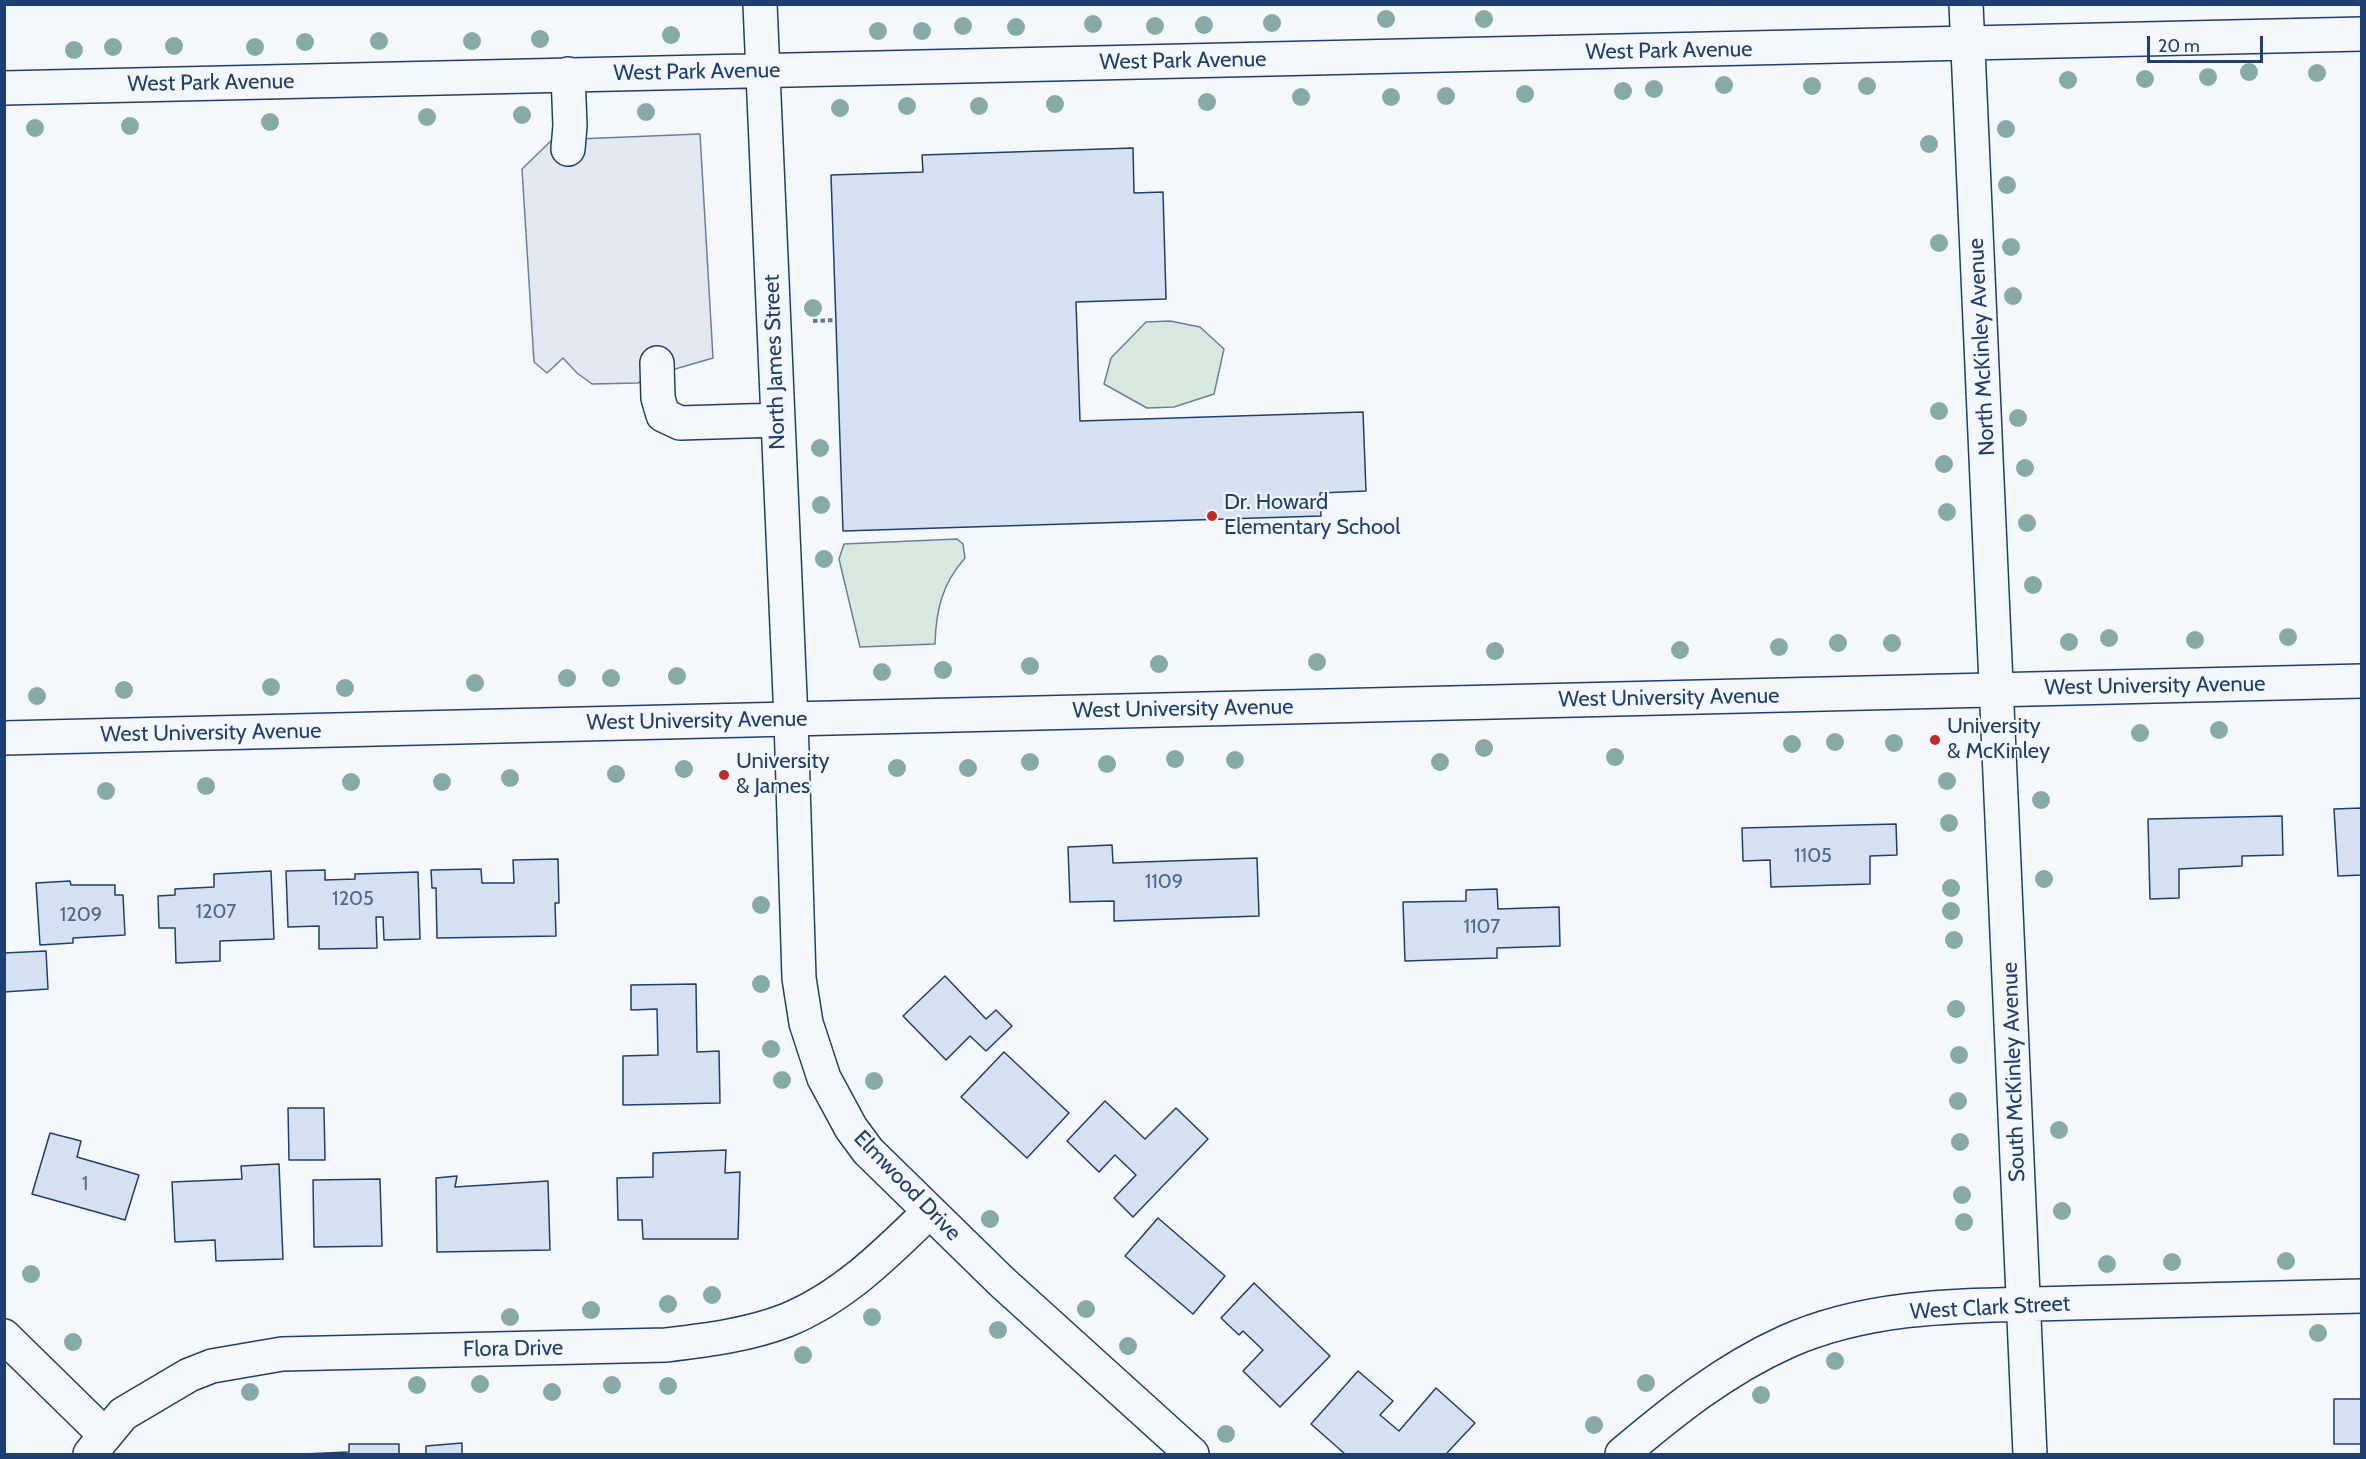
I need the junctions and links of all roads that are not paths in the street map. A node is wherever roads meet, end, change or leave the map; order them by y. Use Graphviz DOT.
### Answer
graph roads {
  1 [pos="760,4"];
  2 [pos="1966,4"];
  3 [pos="2361,34"];
  4 [pos="1968,44"];
  5 [pos="763,70"];
  6 [pos="568,74"];
  7 [pos="4,88"];
  8 [pos="568,148"];
  9 [pos="657,363"];
  10 [pos="778,420"];
  11 [pos="2361,681"];
  12 [pos="1998,690"];
  13 [pos="790,719"];
  14 [pos="4,738"];
  15 [pos="928,1212"];
  16 [pos="2361,1296"];
  17 [pos="2023,1304"];
  18 [pos="4,1336"];
  19 [pos="97,1444"];
  20 [pos="1192,1455"];
  21 [pos="1622,1455"];
  22 [pos="2030,1455"];
  1 -- 5 [label="street, North James Street"];
  2 -- 4 [label="street, North McKinley Avenue"];
  3 -- 4 [label="street, West Park Avenue"];
  4 -- 5 [label="street, West Park Avenue"];
  4 -- 12 [label="street, North McKinley Avenue"];
  5 -- 6 [label="street, West Park Avenue"];
  5 -- 10 [label="street, North James Street"];
  6 -- 7 [label="street, West Park Avenue"];
  6 -- 8 [label="street"];
  9 -- 10 [label="street"];
  10 -- 13 [label="street, North James Street"];
  11 -- 12 [label="street, West University Avenue"];
  12 -- 13 [label="street, West University Avenue"];
  12 -- 17 [label="street, South McKinley Avenue"];
  13 -- 14 [label="street, West University Avenue"];
  13 -- 15 [label="street, Elmwood Drive"];
  15 -- 19 [label="street, Flora Drive"];
  15 -- 20 [label="street, Elmwood Drive"];
  16 -- 17 [label="street, West Clark Street"];
  17 -- 21 [label="street, West Clark Street"];
  17 -- 22 [label="street, South McKinley Avenue"];
  18 -- 19 [label="street"];
}
